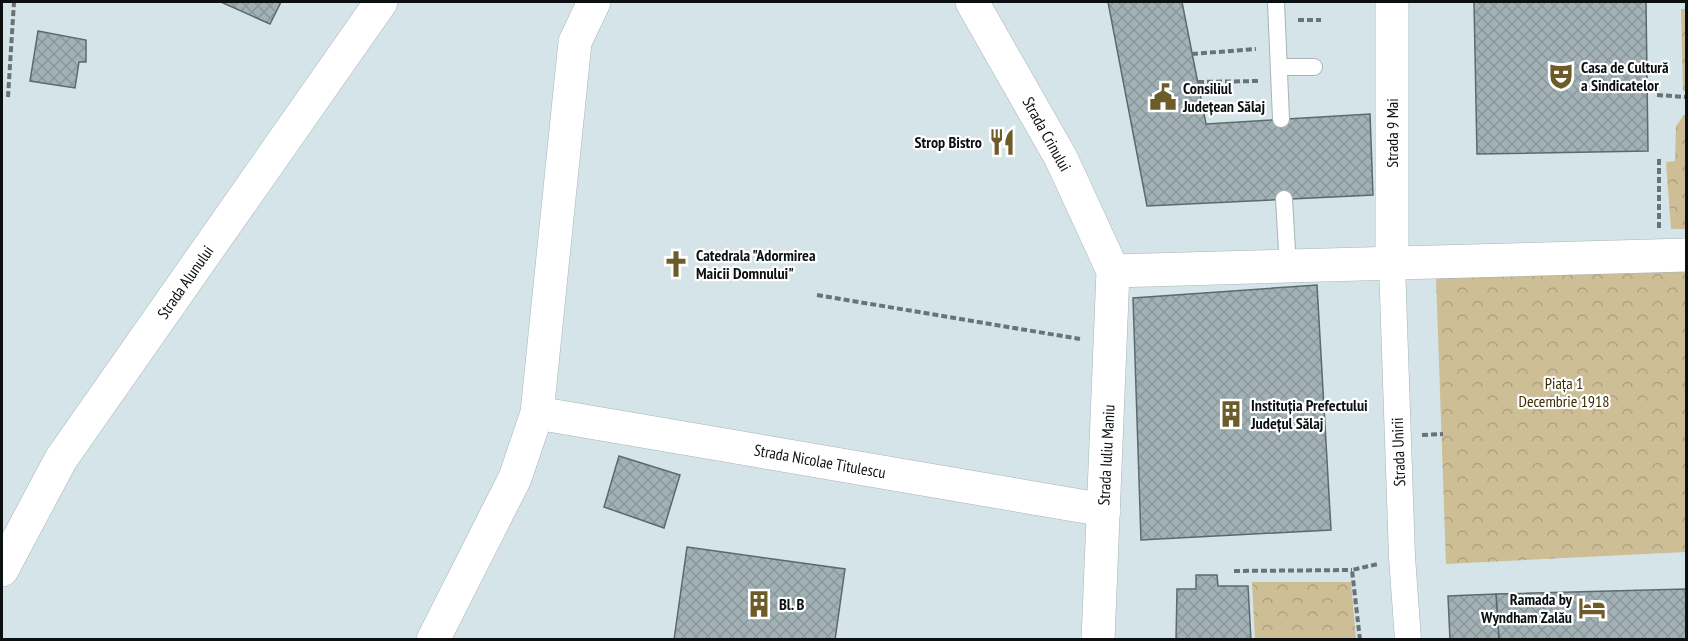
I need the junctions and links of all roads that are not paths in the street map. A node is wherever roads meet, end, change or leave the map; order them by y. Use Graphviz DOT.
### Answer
graph roads {
  1 [pos="381,2"];
  2 [pos="594,2"];
  3 [pos="972,2"];
  4 [pos="1276,2"];
  5 [pos="1392,2"];
  6 [pos="1314,67"];
  7 [pos="1279,74"];
  8 [pos="1281,119"];
  9 [pos="1284,199"];
  10 [pos="1673,255"];
  11 [pos="1392,265"];
  12 [pos="1288,267"];
  13 [pos="1113,271"];
  14 [pos="537,413"];
  15 [pos="1104,510"];
  16 [pos="2,570"];
  17 [pos="433,639"];
  18 [pos="1098,639"];
  19 [pos="1408,639"];
  1 -- 16 [label="street, Strada Alunului"];
  2 -- 14 [label="street"];
  3 -- 13 [label="street, Strada Crinului"];
  4 -- 7 [label="lane"];
  5 -- 11 [label="street, Strada 9 Mai"];
  6 -- 7 [label="lane"];
  7 -- 8 [label="lane"];
  9 -- 12 [label="lane"];
  10 -- 11 [label="street"];
  11 -- 12 [label="street"];
  11 -- 19 [label="street, Strada Unirii"];
  12 -- 13 [label="street"];
  13 -- 15 [label="street, Strada Iuliu Maniu"];
  14 -- 15 [label="street, Strada Nicolae Titulescu"];
  14 -- 17 [label="street"];
  15 -- 18 [label="street, Strada Iuliu Maniu"];
}
